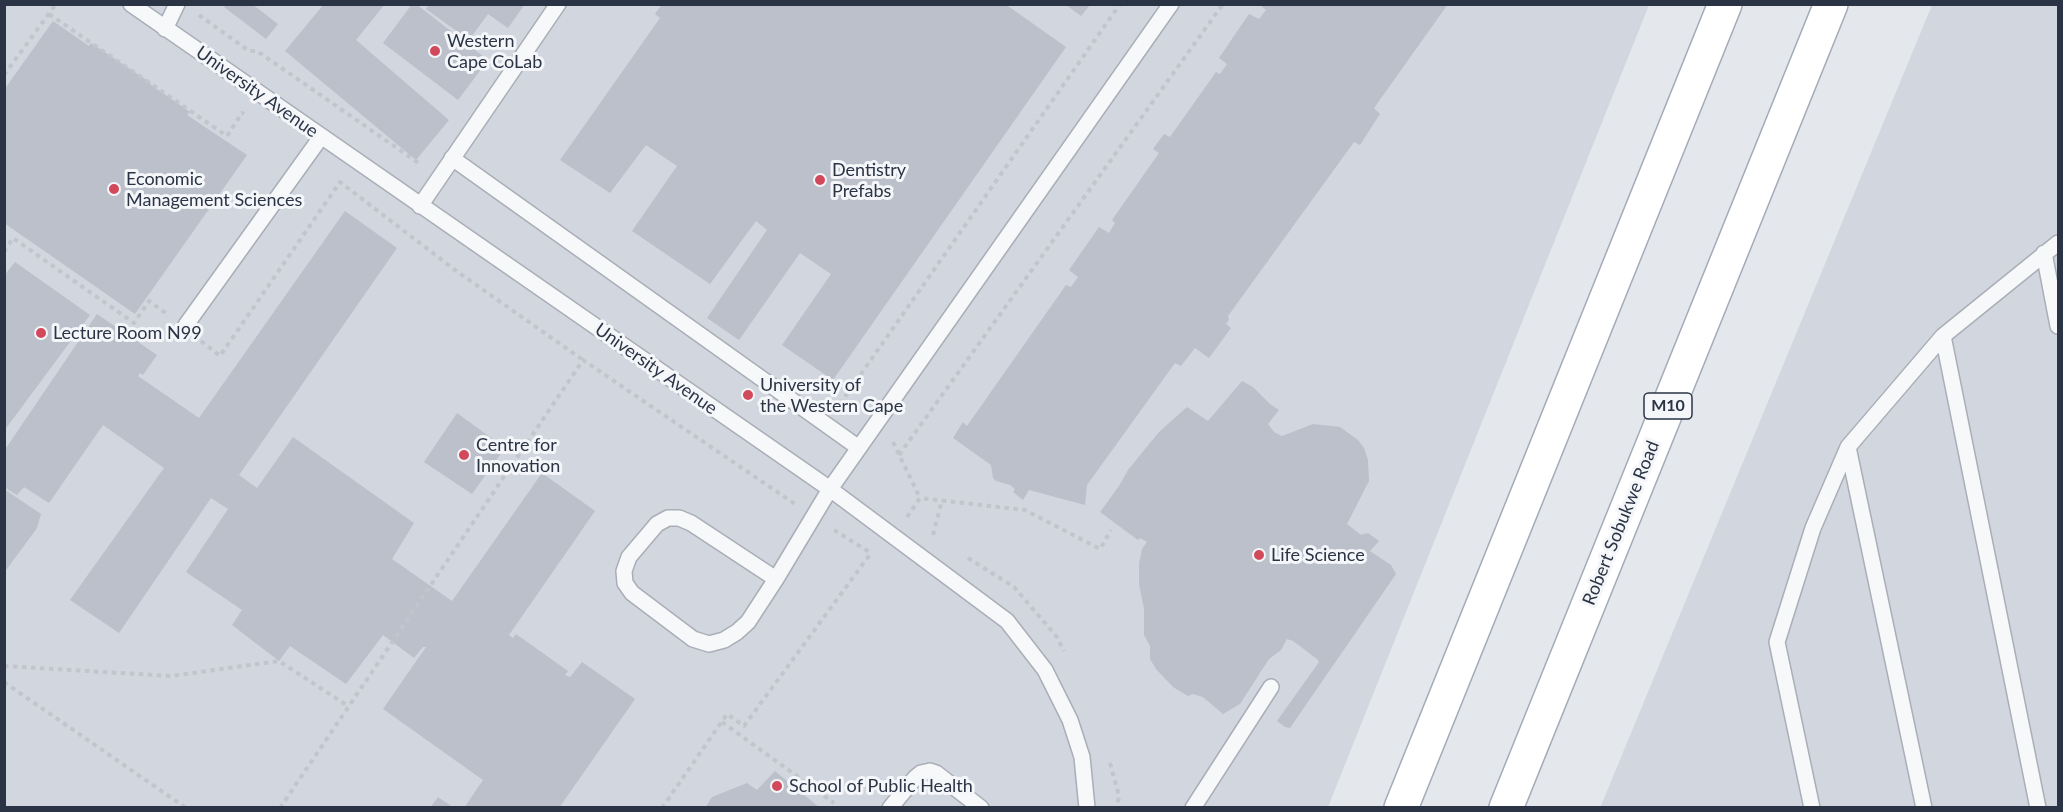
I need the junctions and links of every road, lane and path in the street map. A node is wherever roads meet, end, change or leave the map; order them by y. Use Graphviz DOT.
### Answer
graph roads {
  1 [pos="56,4"];
  2 [pos="131,4"];
  3 [pos="177,4"];
  4 [pos="558,4"];
  5 [pos="1120,4"];
  6 [pos="1171,4"];
  7 [pos="1223,4"];
  8 [pos="1725,4"];
  9 [pos="1831,4"];
  10 [pos="49,14"];
  11 [pos="165,29"];
  12 [pos="4,75"];
  13 [pos="251,119"];
  14 [pos="321,137"];
  15 [pos="452,158"];
  16 [pos="331,176"];
  17 [pos="340,182"];
  18 [pos="420,206"];
  19 [pos="2058,243"];
  20 [pos="4,252"];
  21 [pos="2044,253"];
  22 [pos="167,315"];
  23 [pos="2058,327"];
  24 [pos="190,330"];
  25 [pos="1943,336"];
  26 [pos="583,360"];
  27 [pos="842,401"];
  28 [pos="1848,447"];
  29 [pos="860,448"];
  30 [pos="899,455"];
  31 [pos="830,489"];
  32 [pos="814,516"];
  33 [pos="1111,530"];
  34 [pos="893,537"];
  35 [pos="871,553"];
  36 [pos="776,579"];
  37 [pos="4,666"];
  38 [pos="4,682"];
  39 [pos="1271,687"];
  40 [pos="348,706"];
  41 [pos="722,722"];
  42 [pos="834,803"];
  43 [pos="186,807"];
  44 [pos="280,807"];
  45 [pos="662,807"];
  46 [pos="890,807"];
  47 [pos="981,807"];
  48 [pos="1088,807"];
  49 [pos="1192,807"];
  50 [pos="1401,807"];
  51 [pos="1506,807"];
  52 [pos="1812,807"];
  53 [pos="1924,807"];
  54 [pos="2038,807"];
  1 -- 10 [label="path"];
  2 -- 11 [label="lane, University Avenue"];
  3 -- 11 [label="lane"];
  4 -- 15 [label="lane"];
  5 -- 27 [label="path"];
  6 -- 29 [label="lane"];
  7 -- 30 [label="path"];
  8 -- 50 [label="main road"];
  9 -- 51 [label="main road, Robert Sobukwe Road / M10"];
  10 -- 12 [label="path"];
  10 -- 13 [label="path"];
  11 -- 14 [label="lane, University Avenue"];
  14 -- 18 [label="lane, University Avenue"];
  14 -- 24 [label="lane"];
  15 -- 18 [label="lane"];
  15 -- 29 [label="lane"];
  16 -- 17 [label="path"];
  17 -- 24 [label="path"];
  17 -- 26 [label="path"];
  18 -- 31 [label="lane, University Avenue"];
  19 -- 21 [label="lane"];
  20 -- 22 [label="path"];
  21 -- 23 [label="lane"];
  21 -- 25 [label="lane"];
  25 -- 28 [label="lane"];
  25 -- 54 [label="lane"];
  26 -- 32 [label="path"];
  26 -- 40 [label="path"];
  28 -- 52 [label="lane"];
  28 -- 53 [label="lane"];
  29 -- 31 [label="lane"];
  31 -- 32 [label="lane"];
  31 -- 34 [label="lane, University Avenue"];
  32 -- 35 [label="path"];
  32 -- 36 [label="lane"];
  33 -- 34 [label="path"];
  34 -- 35 [label="path"];
  34 -- 48 [label="lane, University Avenue"];
  35 -- 41 [label="path"];
  36 -- 36 [label="lane"];
  37 -- 40 [label="path"];
  38 -- 43 [label="path"];
  39 -- 49 [label="lane"];
  40 -- 44 [label="path"];
  41 -- 42 [label="path"];
  41 -- 45 [label="path"];
  46 -- 47 [label="lane"];
}
